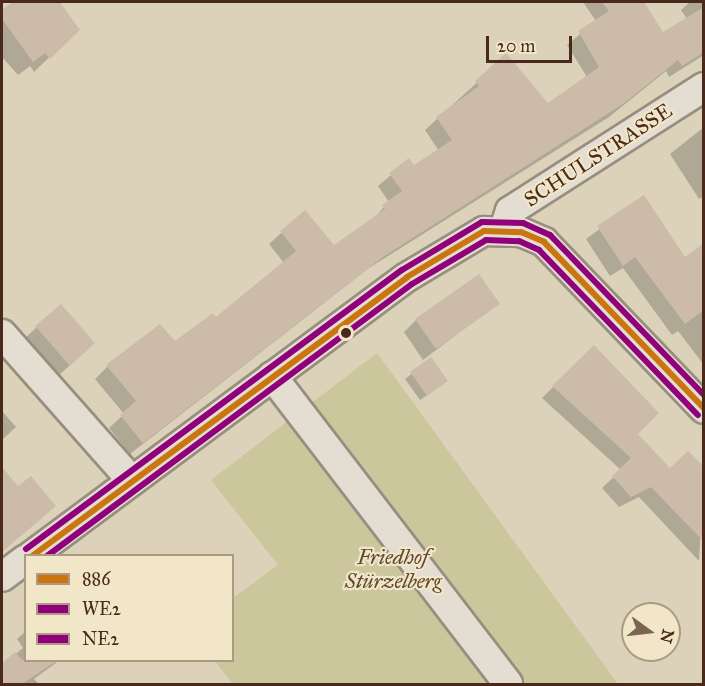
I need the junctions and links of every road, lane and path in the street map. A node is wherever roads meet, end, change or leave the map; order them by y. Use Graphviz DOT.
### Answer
graph roads {
  1 [pos="704,87"];
  2 [pos="504,229"];
  3 [pos="2,334"];
  4 [pos="272,376"];
  5 [pos="704,409"];
  6 [pos="131,480"];
  7 [pos="32,554"];
  8 [pos="24,560"];
  9 [pos="2,577"];
  10 [pos="507,684"];
  1 -- 2 [label="street, SCHULSTRASSE"];
  2 -- 4 [label="street"];
  2 -- 5 [label="street"];
  3 -- 6 [label="street"];
  4 -- 6 [label="street"];
  4 -- 10 [label="street"];
  6 -- 7 [label="street"];
  8 -- 9 [label="street"];
}
